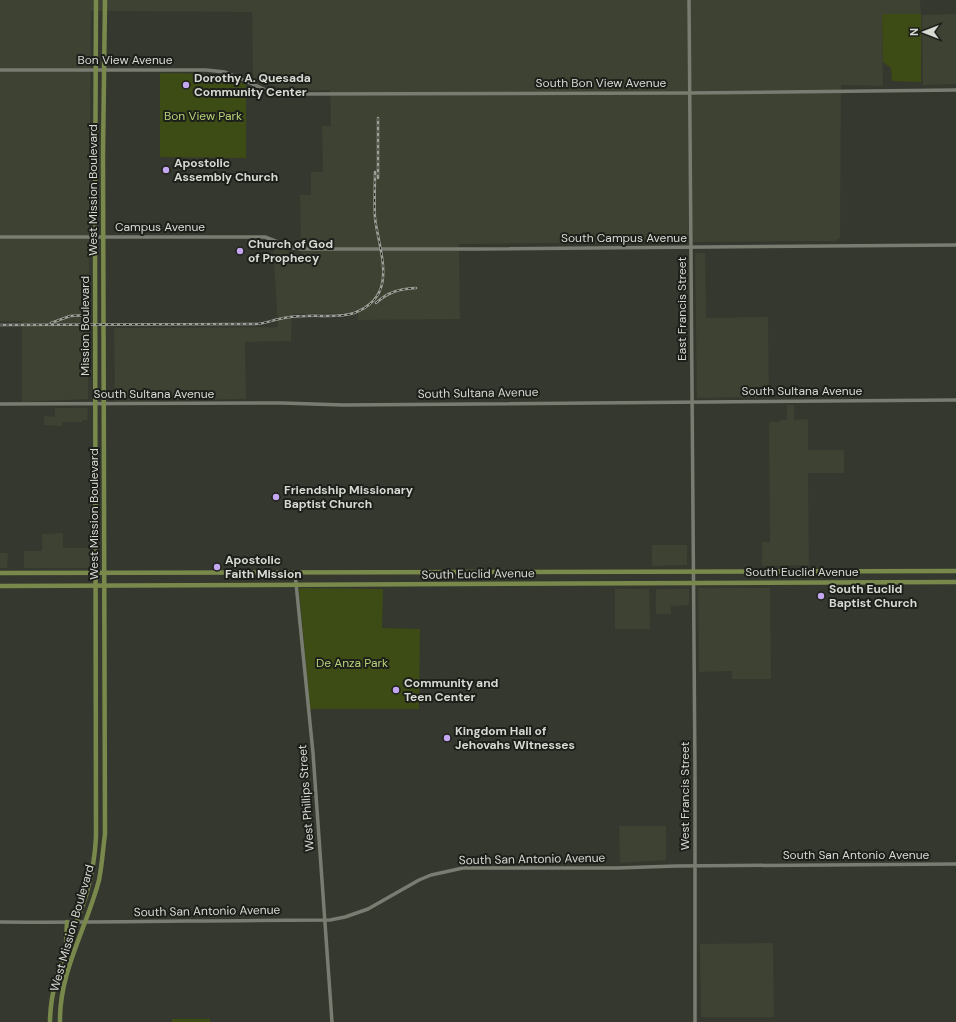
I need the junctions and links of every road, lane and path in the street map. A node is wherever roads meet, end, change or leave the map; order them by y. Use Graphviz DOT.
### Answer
graph roads {
  1 [pos="96,0"];
  2 [pos="105,0"];
  3 [pos="689,0"];
  4 [pos="0,70"];
  5 [pos="96,70"];
  6 [pos="104,70"];
  7 [pos="248,82"];
  8 [pos="956,90"];
  9 [pos="690,93"];
  10 [pos="0,237"];
  11 [pos="95,237"];
  12 [pos="104,238"];
  13 [pos="956,245"];
  14 [pos="691,247"];
  15 [pos="293,248"];
  16 [pos="956,400"];
  17 [pos="692,402"];
  18 [pos="0,404"];
  19 [pos="96,404"];
  20 [pos="104,404"];
  21 [pos="693,571"];
  22 [pos="770,571"];
  23 [pos="925,571"];
  24 [pos="956,571"];
  25 [pos="295,572"];
  26 [pos="0,573"];
  27 [pos="96,573"];
  28 [pos="104,573"];
  29 [pos="97,579"];
  30 [pos="693,582"];
  31 [pos="769,582"];
  32 [pos="925,582"];
  33 [pos="956,582"];
  34 [pos="0,586"];
  35 [pos="96,586"];
  36 [pos="104,586"];
  37 [pos="296,586"];
  38 [pos="956,864"];
  39 [pos="695,866"];
  40 [pos="325,920"];
  41 [pos="0,922"];
  42 [pos="67,922"];
  43 [pos="76,922"];
  44 [pos="85,922"];
  45 [pos="66,950"];
  46 [pos="50,1022"];
  47 [pos="60,1022"];
  48 [pos="332,1022"];
  49 [pos="695,1022"];
  1 -- 5 [label="main road, Mission Boulevard"];
  2 -- 6 [label="main road, West Mission Boulevard"];
  3 -- 9 [label="street, East Francis Street"];
  4 -- 5 [label="street, Bon View Avenue"];
  5 -- 6 [label="street, Bon View Avenue"];
  5 -- 11 [label="main road, Mission Boulevard"];
  6 -- 7 [label="street, Bon View Avenue"];
  6 -- 12 [label="main road, West Mission Boulevard"];
  7 -- 9 [label="street, South Bon View Avenue"];
  8 -- 9 [label="street, South Bon View Avenue"];
  9 -- 14 [label="street, East Francis Street"];
  10 -- 11 [label="street, Campus Avenue"];
  11 -- 12 [label="street, Campus Avenue"];
  11 -- 19 [label="main road, Mission Boulevard"];
  12 -- 15 [label="street, Campus Avenue"];
  12 -- 20 [label="main road, West Mission Boulevard"];
  13 -- 14 [label="street, South Campus Avenue"];
  14 -- 15 [label="street, South Campus Avenue"];
  14 -- 17 [label="street, East Francis Street"];
  16 -- 17 [label="street, South Sultana Avenue"];
  17 -- 20 [label="street, South Sultana Avenue"];
  17 -- 21 [label="street, East Francis Street"];
  18 -- 19 [label="street, South Sultana Avenue"];
  19 -- 20 [label="street, South Sultana Avenue"];
  19 -- 27 [label="main road, Mission Boulevard"];
  20 -- 28 [label="main road, West Mission Boulevard"];
  21 -- 22 [label="main road, South Euclid Avenue"];
  21 -- 25 [label="main road, South Euclid Avenue"];
  21 -- 30 [label="street, West Francis Street"];
  22 -- 23 [label="main road, South Euclid Avenue"];
  22 -- 31 [label="main road"];
  23 -- 24 [label="main road, South Euclid Avenue"];
  23 -- 32 [label="main road"];
  25 -- 28 [label="main road, South Euclid Avenue"];
  25 -- 37 [label="street, West Phillips Street"];
  26 -- 27 [label="main road, South Euclid Avenue"];
  27 -- 28 [label="main road, South Euclid Avenue"];
  27 -- 29 [label="main road, Mission Boulevard"];
  28 -- 36 [label="main road, West Mission Boulevard"];
  29 -- 35 [label="main road, West Mission Boulevard"];
  30 -- 31 [label="main road, South Euclid Avenue"];
  30 -- 37 [label="main road, South Euclid Avenue"];
  30 -- 39 [label="street, West Francis Street"];
  31 -- 32 [label="main road, South Euclid Avenue"];
  32 -- 33 [label="main road, South Euclid Avenue"];
  34 -- 35 [label="main road, South Euclid Avenue"];
  35 -- 36 [label="main road, South Euclid Avenue"];
  35 -- 43 [label="main road, West Mission Boulevard"];
  36 -- 37 [label="main road, South Euclid Avenue"];
  36 -- 44 [label="main road, West Mission Boulevard"];
  37 -- 40 [label="street, West Phillips Street"];
  38 -- 39 [label="street, South San Antonio Avenue"];
  39 -- 40 [label="street, South San Antonio Avenue"];
  39 -- 49 [label="street, West Francis Street"];
  40 -- 44 [label="street, South San Antonio Avenue"];
  40 -- 48 [label="street, West Phillips Street"];
  41 -- 42 [label="street, South San Antonio Avenue"];
  42 -- 43 [label="street, South San Antonio Avenue"];
  42 -- 45 [label="main road"];
  43 -- 44 [label="street, South San Antonio Avenue"];
  43 -- 45 [label="main road, West Mission Boulevard"];
  44 -- 47 [label="main road, West Mission Boulevard"];
  45 -- 46 [label="main road, West Mission Boulevard"];
}
